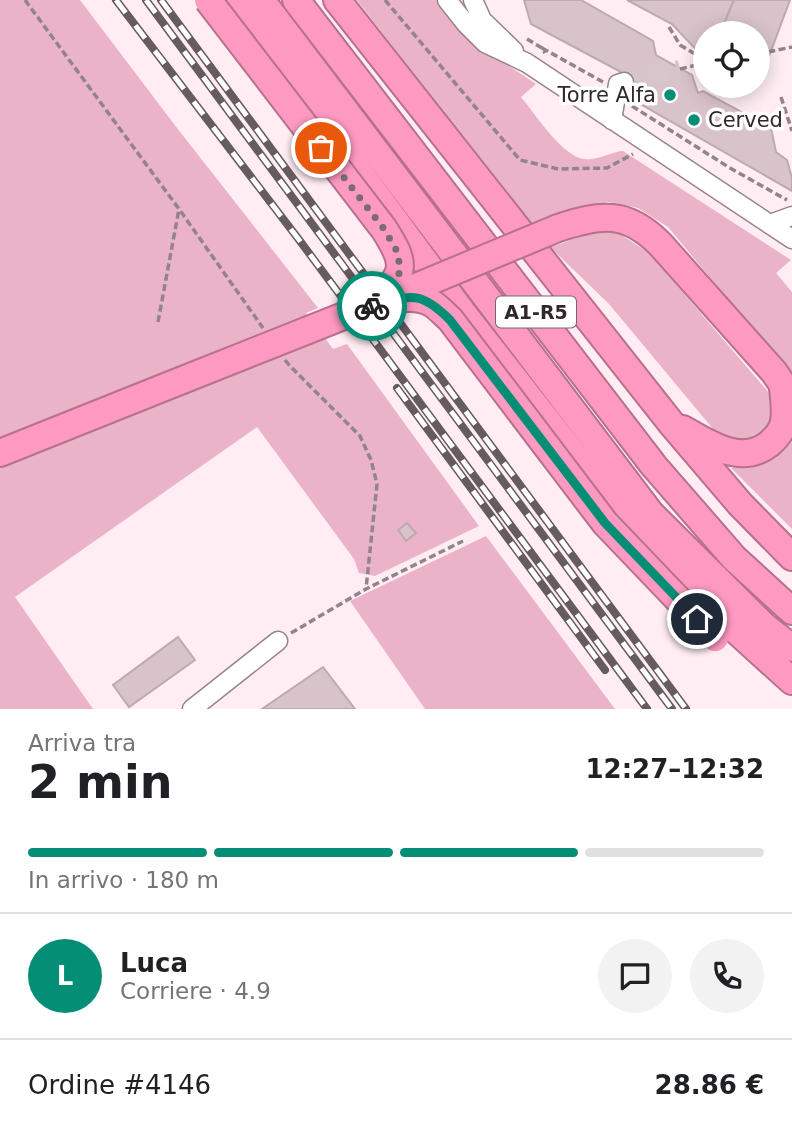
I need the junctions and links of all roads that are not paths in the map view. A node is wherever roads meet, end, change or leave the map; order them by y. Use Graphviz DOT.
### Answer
graph roads {
  1 [pos="208,0"];
  2 [pos="233,0"];
  3 [pos="261,0"];
  4 [pos="296,0"];
  5 [pos="337,0"];
  6 [pos="447,0"];
  7 [pos="473,0"];
  8 [pos="527,63"];
  9 [pos="621,83"];
  10 [pos="612,120"];
  11 [pos="792,216"];
  12 [pos="770,225"];
  13 [pos="792,239"];
  14 [pos="365,307"];
  15 [pos="788,393"];
  16 [pos="101,413"];
  17 [pos="671,423"];
  18 [pos="0,440"];
  19 [pos="0,453"];
  20 [pos="0,471"];
  21 [pos="792,557"];
  22 [pos="792,611"];
  23 [pos="278,641"];
  24 [pos="792,648"];
  25 [pos="792,681"];
  26 [pos="792,694"];
  27 [pos="192,709"];
  1 -- 14 [label="highway, bridge"];
  2 -- 25 [label="highway"];
  3 -- 24 [label="highway, A1-R5"];
  4 -- 22 [label="highway, A1-R5"];
  5 -- 17 [label="highway"];
  6 -- 8 [label="street"];
  7 -- 8 [label="street"];
  8 -- 10 [label="street"];
  9 -- 10 [label="street"];
  10 -- 12 [label="street"];
  11 -- 12 [label="street"];
  12 -- 13 [label="street"];
  14 -- 15 [label="highway, bridge"];
  14 -- 16 [label="highway, bridge"];
  14 -- 26 [label="highway, bridge"];
  15 -- 17 [label="highway"];
  16 -- 18 [label="highway"];
  16 -- 19 [label="highway"];
  16 -- 20 [label="highway"];
  17 -- 21 [label="highway"];
  23 -- 27 [label="street"];
}
